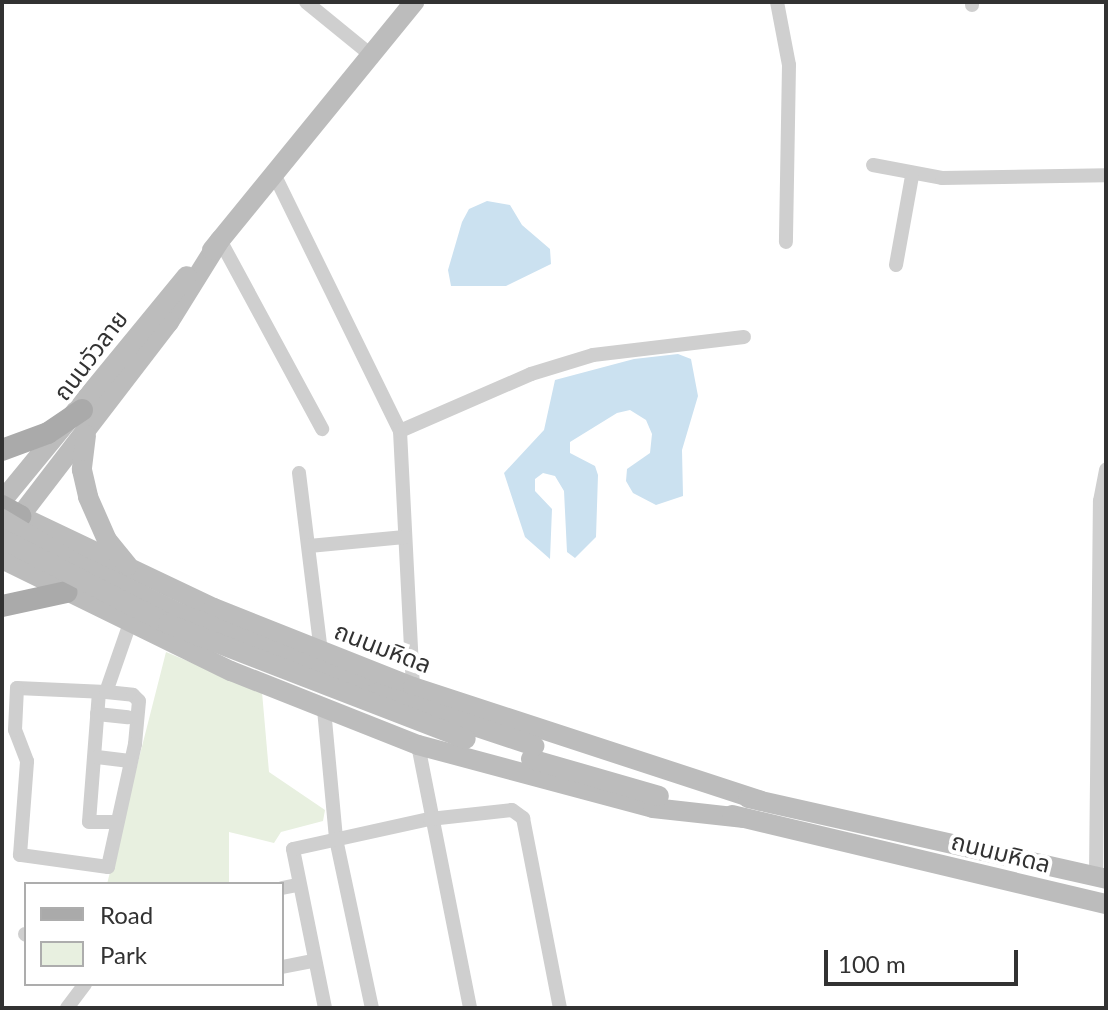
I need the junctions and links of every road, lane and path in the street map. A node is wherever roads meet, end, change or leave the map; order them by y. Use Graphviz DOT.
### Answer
graph roads {
  1 [pos="306,2"];
  2 [pos="414,2"];
  3 [pos="777,2"];
  4 [pos="371,55"];
  5 [pos="873,165"];
  6 [pos="1106,175"];
  7 [pos="275,176"];
  8 [pos="912,176"];
  9 [pos="220,240"];
  10 [pos="786,242"];
  11 [pos="896,265"];
  12 [pos="744,337"];
  13 [pos="85,419"];
  14 [pos="322,429"];
  15 [pos="400,431"];
  16 [pos="2,450"];
  17 [pos="299,473"];
  18 [pos="1105,474"];
  19 [pos="7,510"];
  20 [pos="405,537"];
  21 [pos="2,538"];
  22 [pos="309,546"];
  23 [pos="2,559"];
  24 [pos="132,572"];
  25 [pos="67,592"];
  26 [pos="2,606"];
  27 [pos="214,608"];
  28 [pos="130,623"];
  29 [pos="321,652"];
  30 [pos="194,654"];
  31 [pos="413,687"];
  32 [pos="102,692"];
  33 [pos="324,709"];
  34 [pos="97,714"];
  35 [pos="128,717"];
  36 [pos="418,745"];
  37 [pos="532,752"];
  38 [pos="97,757"];
  39 [pos="130,761"];
  40 [pos="761,801"];
  41 [pos="744,818"];
  42 [pos="430,819"];
  43 [pos="115,822"];
  44 [pos="336,839"];
  45 [pos="1101,878"];
  46 [pos="298,885"];
  47 [pos="284,888"];
  48 [pos="1106,904"];
  49 [pos="314,961"];
  50 [pos="284,967"];
  51 [pos="84,986"];
  52 [pos="67,1008"];
  53 [pos="325,1008"];
  54 [pos="372,1008"];
  55 [pos="470,1008"];
  56 [pos="560,1008"];
  1 -- 4 [label="street"];
  2 -- 4 [label="main road, ถนนวัวลาย"];
  3 -- 10 [label="street"];
  4 -- 7 [label="main road, ถนนวัวลาย"];
  5 -- 8 [label="street"];
  6 -- 8 [label="street"];
  7 -- 9 [label="main road, ถนนวัวลาย"];
  7 -- 15 [label="street"];
  8 -- 11 [label="street"];
  9 -- 13 [label="main road, ถนนวัวลาย"];
  9 -- 14 [label="street"];
  12 -- 15 [label="street"];
  13 -- 16 [label="main road"];
  13 -- 19 [label="main road, ถนนวัวลาย"];
  13 -- 24 [label="main road"];
  15 -- 20 [label="street"];
  17 -- 22 [label="street"];
  18 -- 45 [label="street"];
  19 -- 21 [label="main road"];
  19 -- 24 [label="main road, ถนนมหิดล"];
  19 -- 37 [label="main road, ถนนมหิดล, bridge"];
  20 -- 22 [label="street"];
  20 -- 31 [label="street"];
  21 -- 37 [label="main road, ถนนมหิดล, bridge"];
  22 -- 29 [label="street"];
  23 -- 25 [label="main road, ถนนมหิดล"];
  24 -- 27 [label="main road, ถนนมหิดล"];
  25 -- 26 [label="main road"];
  25 -- 28 [label="main road, ถนนมหิดล"];
  27 -- 29 [label="main road, ถนนมหิดล"];
  27 -- 30 [label="main road"];
  28 -- 30 [label="main road, ถนนมหิดล"];
  28 -- 32 [label="street"];
  29 -- 31 [label="main road, ถนนมหิดล"];
  30 -- 33 [label="main road, ถนนมหิดล"];
  31 -- 40 [label="main road, ถนนมหิดล"];
  32 -- 34 [label="street"];
  32 -- 39 [label="street"];
  32 -- 43 [label="street"];
  33 -- 36 [label="main road, ถนนมหิดล"];
  33 -- 44 [label="street"];
  34 -- 35 [label="street"];
  34 -- 38 [label="street"];
  36 -- 41 [label="main road, ถนนมหิดล"];
  36 -- 42 [label="street"];
  37 -- 40 [label="main road, ถนนมหิดล"];
  37 -- 41 [label="main road, ถนนมหิดล"];
  38 -- 39 [label="street"];
  38 -- 43 [label="street"];
  39 -- 43 [label="street"];
  40 -- 45 [label="main road, ถนนมหิดล"];
  41 -- 48 [label="main road, ถนนมหิดล"];
  42 -- 44 [label="street"];
  42 -- 55 [label="street"];
  42 -- 56 [label="street"];
  44 -- 46 [label="street"];
  44 -- 54 [label="street"];
  46 -- 47 [label="street"];
  46 -- 49 [label="street"];
  49 -- 50 [label="street"];
  49 -- 53 [label="street"];
  51 -- 52 [label="street"];
}
